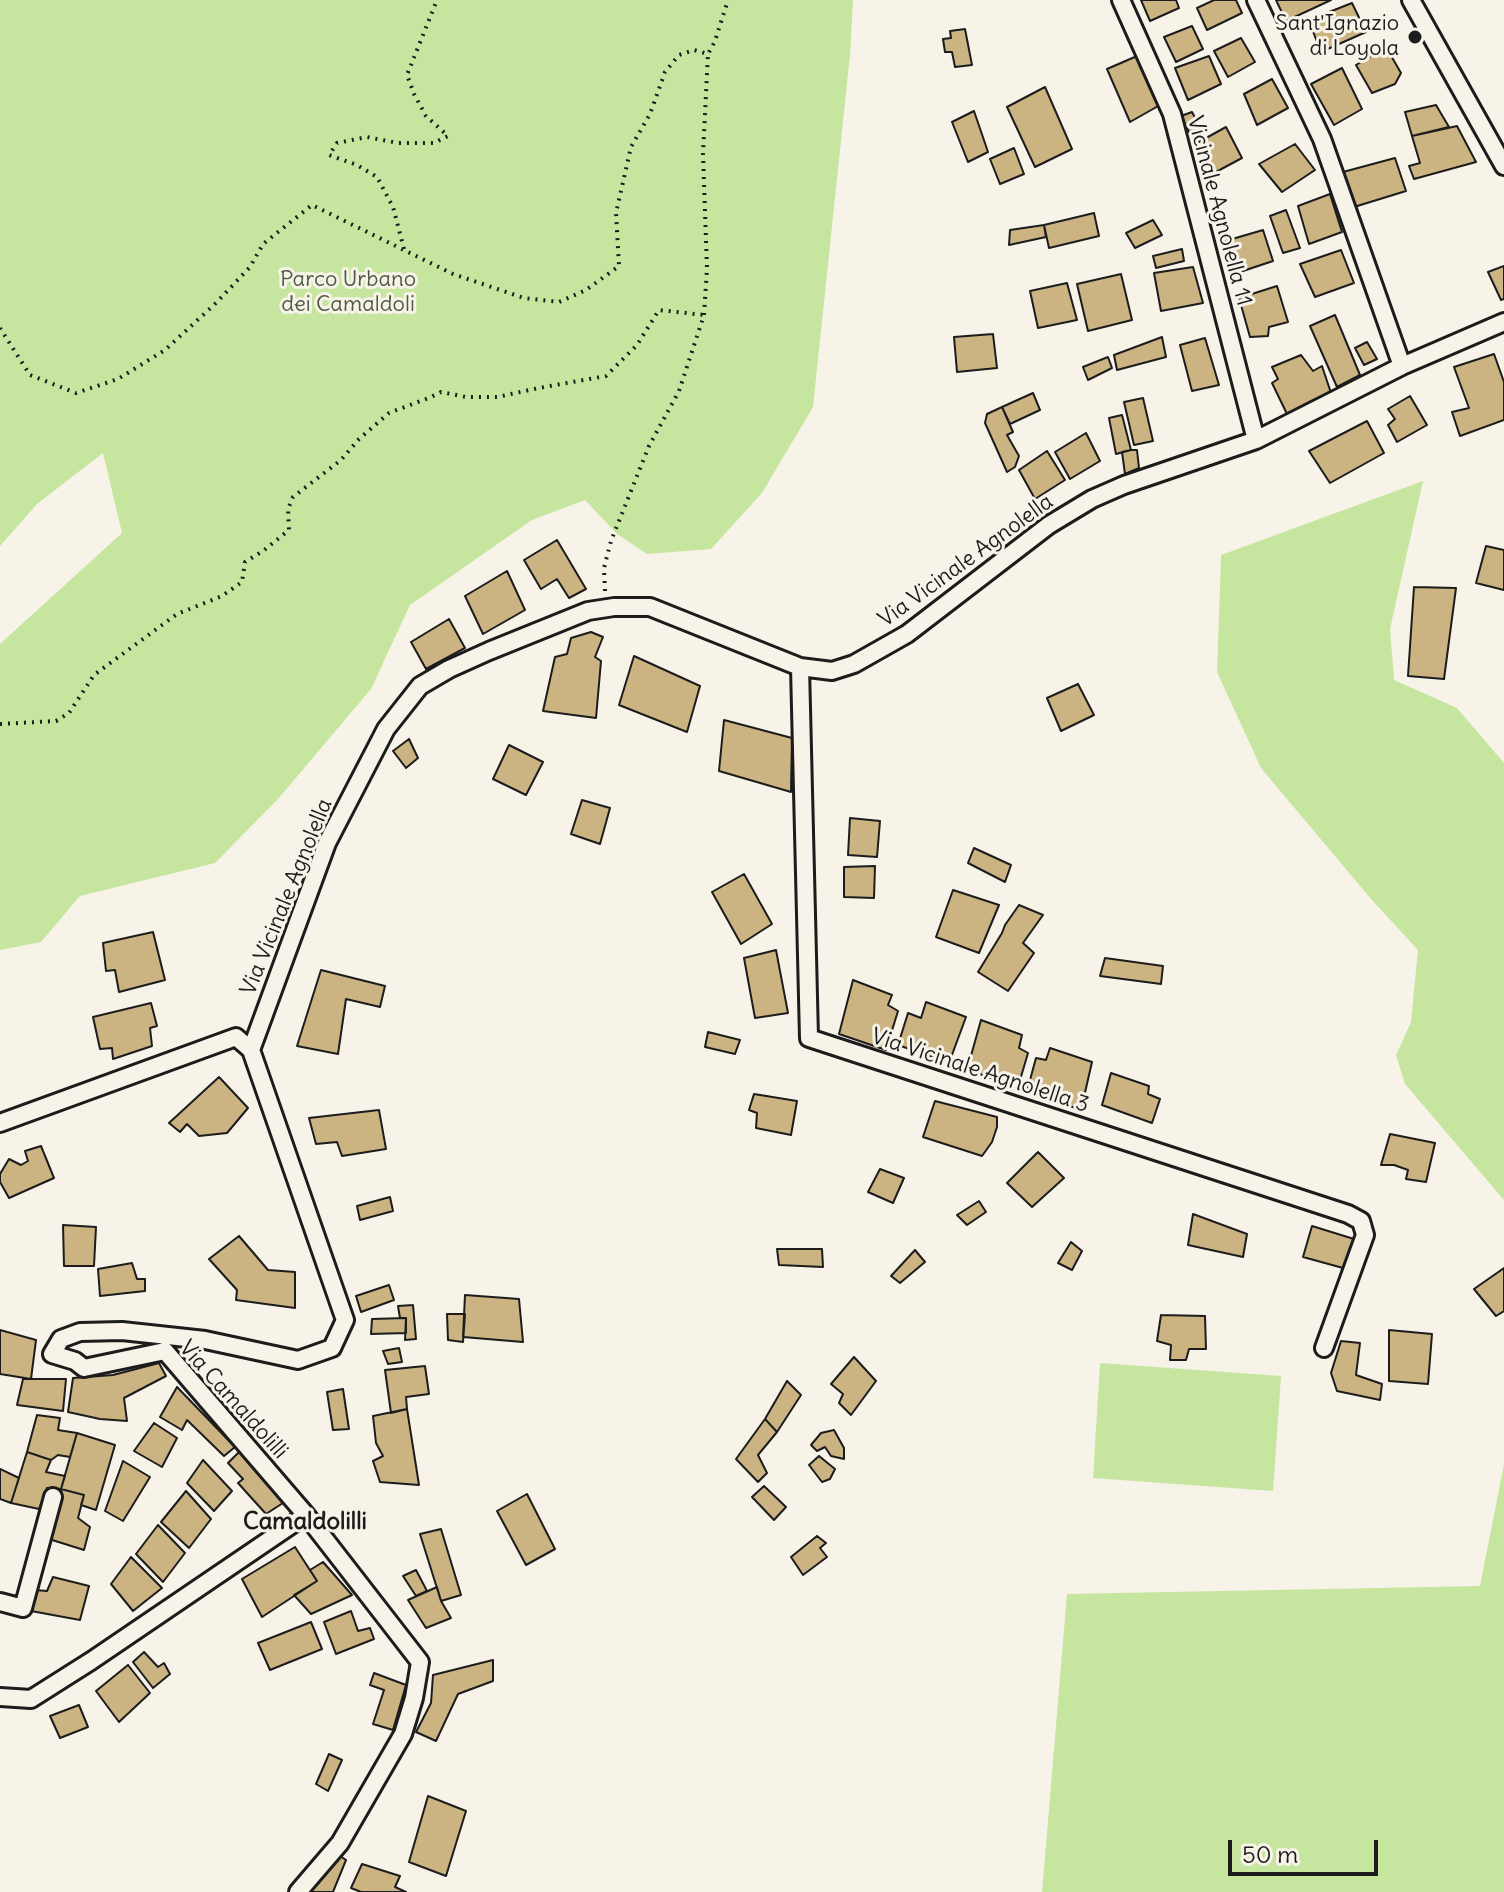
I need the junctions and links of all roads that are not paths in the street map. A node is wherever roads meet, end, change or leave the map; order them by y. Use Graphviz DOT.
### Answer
graph roads {
  1 [pos="1121,0"];
  2 [pos="1256,0"];
  3 [pos="1411,0"];
  4 [pos="1504,166"];
  5 [pos="1504,322"];
  6 [pos="1402,366"];
  7 [pos="1256,440"];
  8 [pos="800,667"];
  9 [pos="251,1050"];
  10 [pos="0,1123"];
  11 [pos="1324,1348"];
  12 [pos="53,1497"];
  13 [pos="306,1515"];
  14 [pos="0,1602"];
  15 [pos="0,1697"];
  16 [pos="298,1892"];
  1 -- 7 [label="street, Vicinale Agnolella 11"];
  2 -- 6 [label="street"];
  3 -- 4 [label="street"];
  5 -- 6 [label="street, Via Vicinale Agnolella"];
  6 -- 7 [label="street, Via Vicinale Agnolella"];
  7 -- 8 [label="street, Via Vicinale Agnolella"];
  8 -- 9 [label="street, Via Vicinale Agnolella"];
  8 -- 11 [label="street, Via Vicinale Agnolella 3"];
  9 -- 10 [label="street"];
  9 -- 13 [label="street, Via Camaldolilli"];
  12 -- 14 [label="street"];
  13 -- 15 [label="street"];
  13 -- 16 [label="street, Via Camaldolilli"];
}
